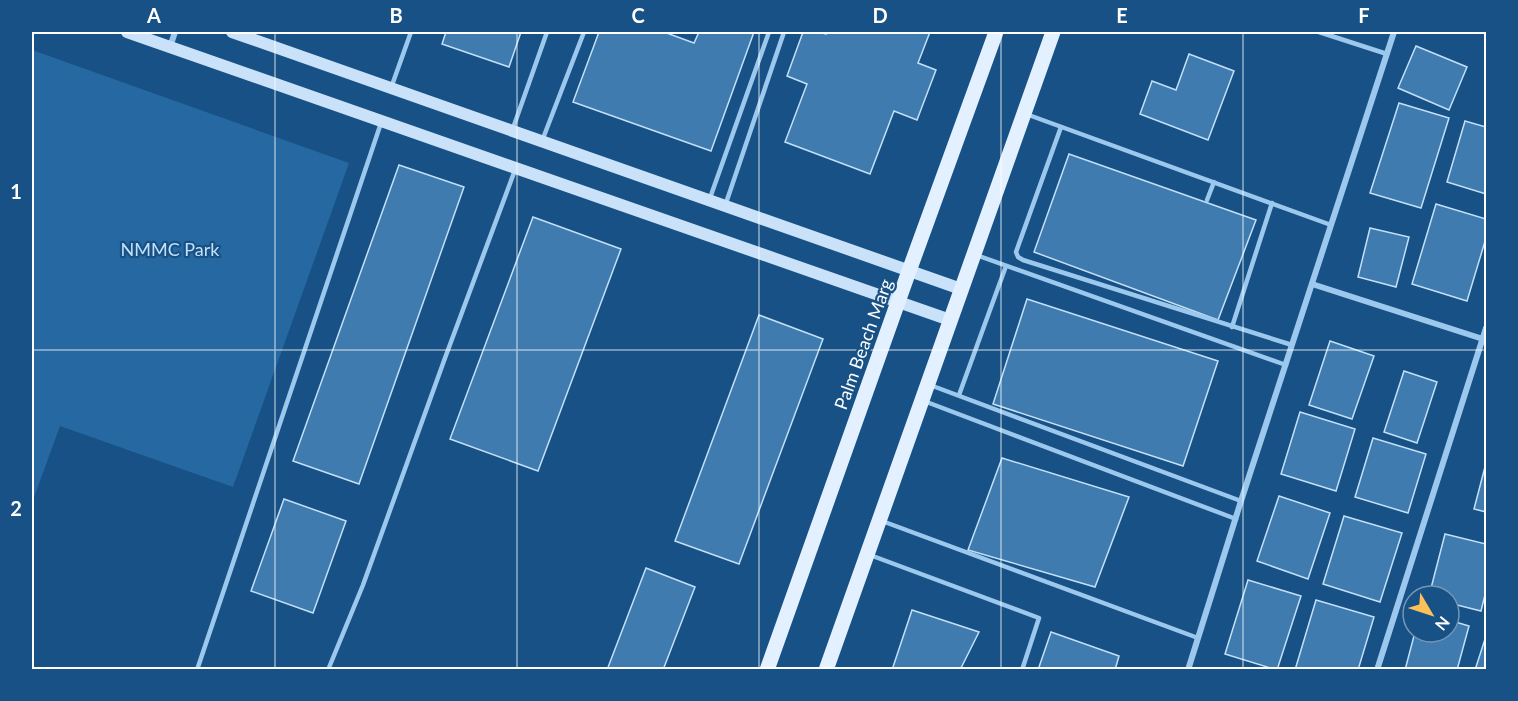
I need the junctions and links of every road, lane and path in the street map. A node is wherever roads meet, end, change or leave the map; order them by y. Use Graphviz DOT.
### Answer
graph roads {
  1 [pos="127,32"];
  2 [pos="175,32"];
  3 [pos="232,32"];
  4 [pos="411,32"];
  5 [pos="547,32"];
  6 [pos="584,32"];
  7 [pos="769,32"];
  8 [pos="784,32"];
  9 [pos="996,32"];
  10 [pos="1053,32"];
  11 [pos="1319,32"];
  12 [pos="1394,32"];
  13 [pos="1335,34"];
  14 [pos="170,46"];
  15 [pos="1387,54"];
  16 [pos="391,88"];
  17 [pos="1024,114"];
  18 [pos="382,121"];
  19 [pos="1061,127"];
  20 [pos="512,131"];
  21 [pos="542,141"];
  22 [pos="516,168"];
  23 [pos="1214,182"];
  24 [pos="709,200"];
  25 [pos="1207,200"];
  26 [pos="1272,203"];
  27 [pos="725,206"];
  28 [pos="1331,225"];
  29 [pos="974,254"];
  30 [pos="1006,266"];
  31 [pos="909,271"];
  32 [pos="1312,284"];
  33 [pos="962,289"];
  34 [pos="898,302"];
  35 [pos="950,320"];
  36 [pos="1232,327"];
  37 [pos="1486,328"];
  38 [pos="1485,340"];
  39 [pos="1292,345"];
  40 [pos="1286,365"];
  41 [pos="927,384"];
  42 [pos="960,395"];
  43 [pos="922,400"];
  44 [pos="1241,501"];
  45 [pos="1236,519"];
  46 [pos="879,520"];
  47 [pos="867,554"];
  48 [pos="1198,638"];
  49 [pos="829,668"];
  50 [pos="197,669"];
  51 [pos="328,669"];
  52 [pos="767,669"];
  53 [pos="1022,669"];
  54 [pos="1188,669"];
  55 [pos="1377,669"];
  1 -- 14 [label="street"];
  2 -- 14 [label="street"];
  3 -- 16 [label="street"];
  4 -- 16 [label="lane"];
  5 -- 20 [label="lane"];
  6 -- 21 [label="lane"];
  7 -- 24 [label="lane"];
  8 -- 27 [label="lane"];
  9 -- 31 [label="main road, Palm Beach Marg"];
  10 -- 17 [label="main road"];
  11 -- 13 [label="lane"];
  12 -- 15 [label="street"];
  13 -- 15 [label="lane"];
  14 -- 18 [label="street"];
  15 -- 28 [label="street"];
  16 -- 20 [label="street"];
  17 -- 19 [label="lane"];
  17 -- 29 [label="main road"];
  18 -- 22 [label="street"];
  18 -- 50 [label="lane"];
  19 -- 23 [label="lane"];
  19 -- 36 [label="lane"];
  20 -- 21 [label="street"];
  21 -- 24 [label="street"];
  22 -- 34 [label="street"];
  22 -- 51 [label="lane"];
  23 -- 25 [label="lane"];
  23 -- 26 [label="lane"];
  24 -- 27 [label="street"];
  26 -- 28 [label="lane"];
  26 -- 36 [label="lane"];
  27 -- 31 [label="street"];
  28 -- 32 [label="street"];
  29 -- 30 [label="lane"];
  29 -- 33 [label="main road"];
  30 -- 40 [label="lane"];
  30 -- 42 [label="lane"];
  31 -- 33 [label="street"];
  31 -- 34 [label="main road, Palm Beach Marg"];
  32 -- 38 [label="street"];
  32 -- 39 [label="street"];
  33 -- 35 [label="main road"];
  34 -- 35 [label="street"];
  34 -- 52 [label="main road, Palm Beach Marg"];
  35 -- 41 [label="main road"];
  36 -- 39 [label="lane"];
  37 -- 38 [label="street"];
  38 -- 55 [label="street"];
  39 -- 40 [label="street"];
  40 -- 44 [label="street"];
  41 -- 42 [label="lane"];
  41 -- 43 [label="main road"];
  42 -- 44 [label="lane"];
  43 -- 45 [label="lane"];
  43 -- 46 [label="main road"];
  44 -- 45 [label="street"];
  45 -- 48 [label="street"];
  46 -- 47 [label="main road"];
  46 -- 48 [label="lane"];
  47 -- 49 [label="main road"];
  47 -- 53 [label="lane"];
  48 -- 54 [label="street"];
}
